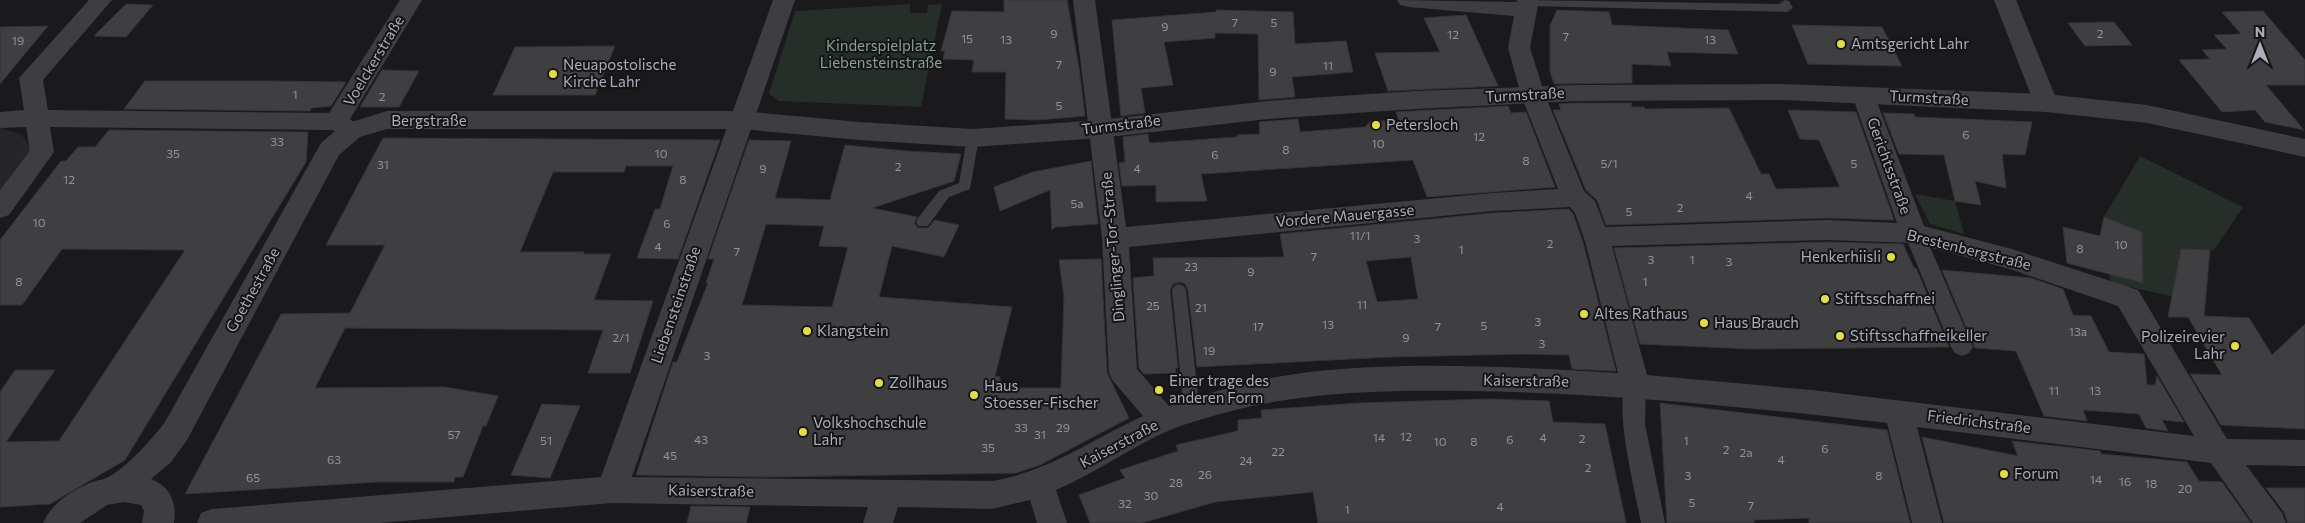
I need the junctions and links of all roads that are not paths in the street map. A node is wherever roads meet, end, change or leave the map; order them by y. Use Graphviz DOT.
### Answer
graph roads {
  1 [pos="101,0"];
  2 [pos="411,0"];
  3 [pos="784,0"];
  4 [pos="1084,0"];
  5 [pos="1408,0"];
  6 [pos="2005,0"];
  7 [pos="1442,1"];
  8 [pos="1527,4"];
  9 [pos="1785,4"];
  10 [pos="1488,7"];
  11 [pos="1519,48"];
  12 [pos="1533,95"];
  13 [pos="1864,95"];
  14 [pos="2046,103"];
  15 [pos="38,118"];
  16 [pos="0,120"];
  17 [pos="742,120"];
  18 [pos="343,126"];
  19 [pos="1100,129"];
  20 [pos="973,138"];
  21 [pos="2305,148"];
  22 [pos="1574,197"];
  23 [pos="0,208"];
  24 [pos="923,222"];
  25 [pos="1914,233"];
  26 [pos="1598,237"];
  27 [pos="1115,238"];
  28 [pos="1179,290"];
  29 [pos="1962,347"];
  30 [pos="1632,385"];
  31 [pos="1192,411"];
  32 [pos="1899,413"];
  33 [pos="1164,420"];
  34 [pos="2220,451"];
  35 [pos="160,452"];
  36 [pos="2305,453"];
  37 [pos="1038,486"];
  38 [pos="118,488"];
  39 [pos="612,490"];
  40 [pos="149,492"];
  41 [pos="887,493"];
  42 [pos="59,523"];
  43 [pos="158,523"];
  44 [pos="212,523"];
  45 [pos="878,523"];
  46 [pos="1052,523"];
  47 [pos="1653,523"];
  48 [pos="1927,523"];
  49 [pos="2271,523"];
  1 -- 15 [label="street"];
  2 -- 18 [label="street, Voelckerstraße"];
  3 -- 17 [label="street, Liebensteinstraße"];
  4 -- 19 [label="street, Dinglinger-Tor-Straße"];
  5 -- 7 [label="street"];
  6 -- 14 [label="street"];
  7 -- 10 [label="street"];
  8 -- 9 [label="lane"];
  8 -- 10 [label="street"];
  8 -- 11 [label="street"];
  10 -- 11 [label="street"];
  11 -- 12 [label="street"];
  12 -- 13 [label="street, Turmstraße"];
  12 -- 19 [label="street, Turmstraße"];
  12 -- 22 [label="street"];
  13 -- 14 [label="street, Turmstraße"];
  13 -- 25 [label="street, Gerichtsstraße"];
  14 -- 21 [label="street, Turmstraße"];
  15 -- 16 [label="street, Bergstraße"];
  15 -- 18 [label="street, Bergstraße"];
  15 -- 23 [label="street"];
  17 -- 18 [label="street, Bergstraße"];
  17 -- 20 [label="street, Turmstraße"];
  17 -- 39 [label="street, Liebensteinstraße"];
  18 -- 35 [label="street, Goethestraße"];
  19 -- 20 [label="street, Turmstraße"];
  19 -- 27 [label="street, Dinglinger-Tor-Straße"];
  20 -- 24 [label="lane"];
  22 -- 26 [label="street"];
  22 -- 27 [label="street, Vordere Mauergasse"];
  25 -- 26 [label="street, Brestenbergstraße"];
  25 -- 29 [label="street, Gerichtsstraße"];
  25 -- 34 [label="street, Brestenbergstraße"];
  26 -- 30 [label="street"];
  27 -- 33 [label="street, Dinglinger-Tor-Straße"];
  28 -- 31 [label="lane"];
  30 -- 31 [label="street, Kaiserstraße"];
  30 -- 32 [label="street, Friedrichstraße"];
  30 -- 47 [label="street"];
  31 -- 33 [label="street, Kaiserstraße"];
  32 -- 34 [label="street, Friedrichstraße"];
  32 -- 48 [label="street"];
  33 -- 37 [label="street, Kaiserstraße"];
  34 -- 36 [label="street, Friedrichstraße"];
  34 -- 49 [label="street, Brestenbergstraße"];
  35 -- 38 [label="street, Goethestraße"];
  35 -- 40 [label="street, Goethestraße"];
  37 -- 41 [label="street, Kaiserstraße"];
  37 -- 46 [label="street"];
  38 -- 40 [label="street, Goethestraße"];
  38 -- 42 [label="street, Goethestraße"];
  39 -- 41 [label="street, Kaiserstraße"];
  39 -- 44 [label="street, Kaiserstraße"];
  40 -- 43 [label="street"];
  41 -- 45 [label="street"];
}
